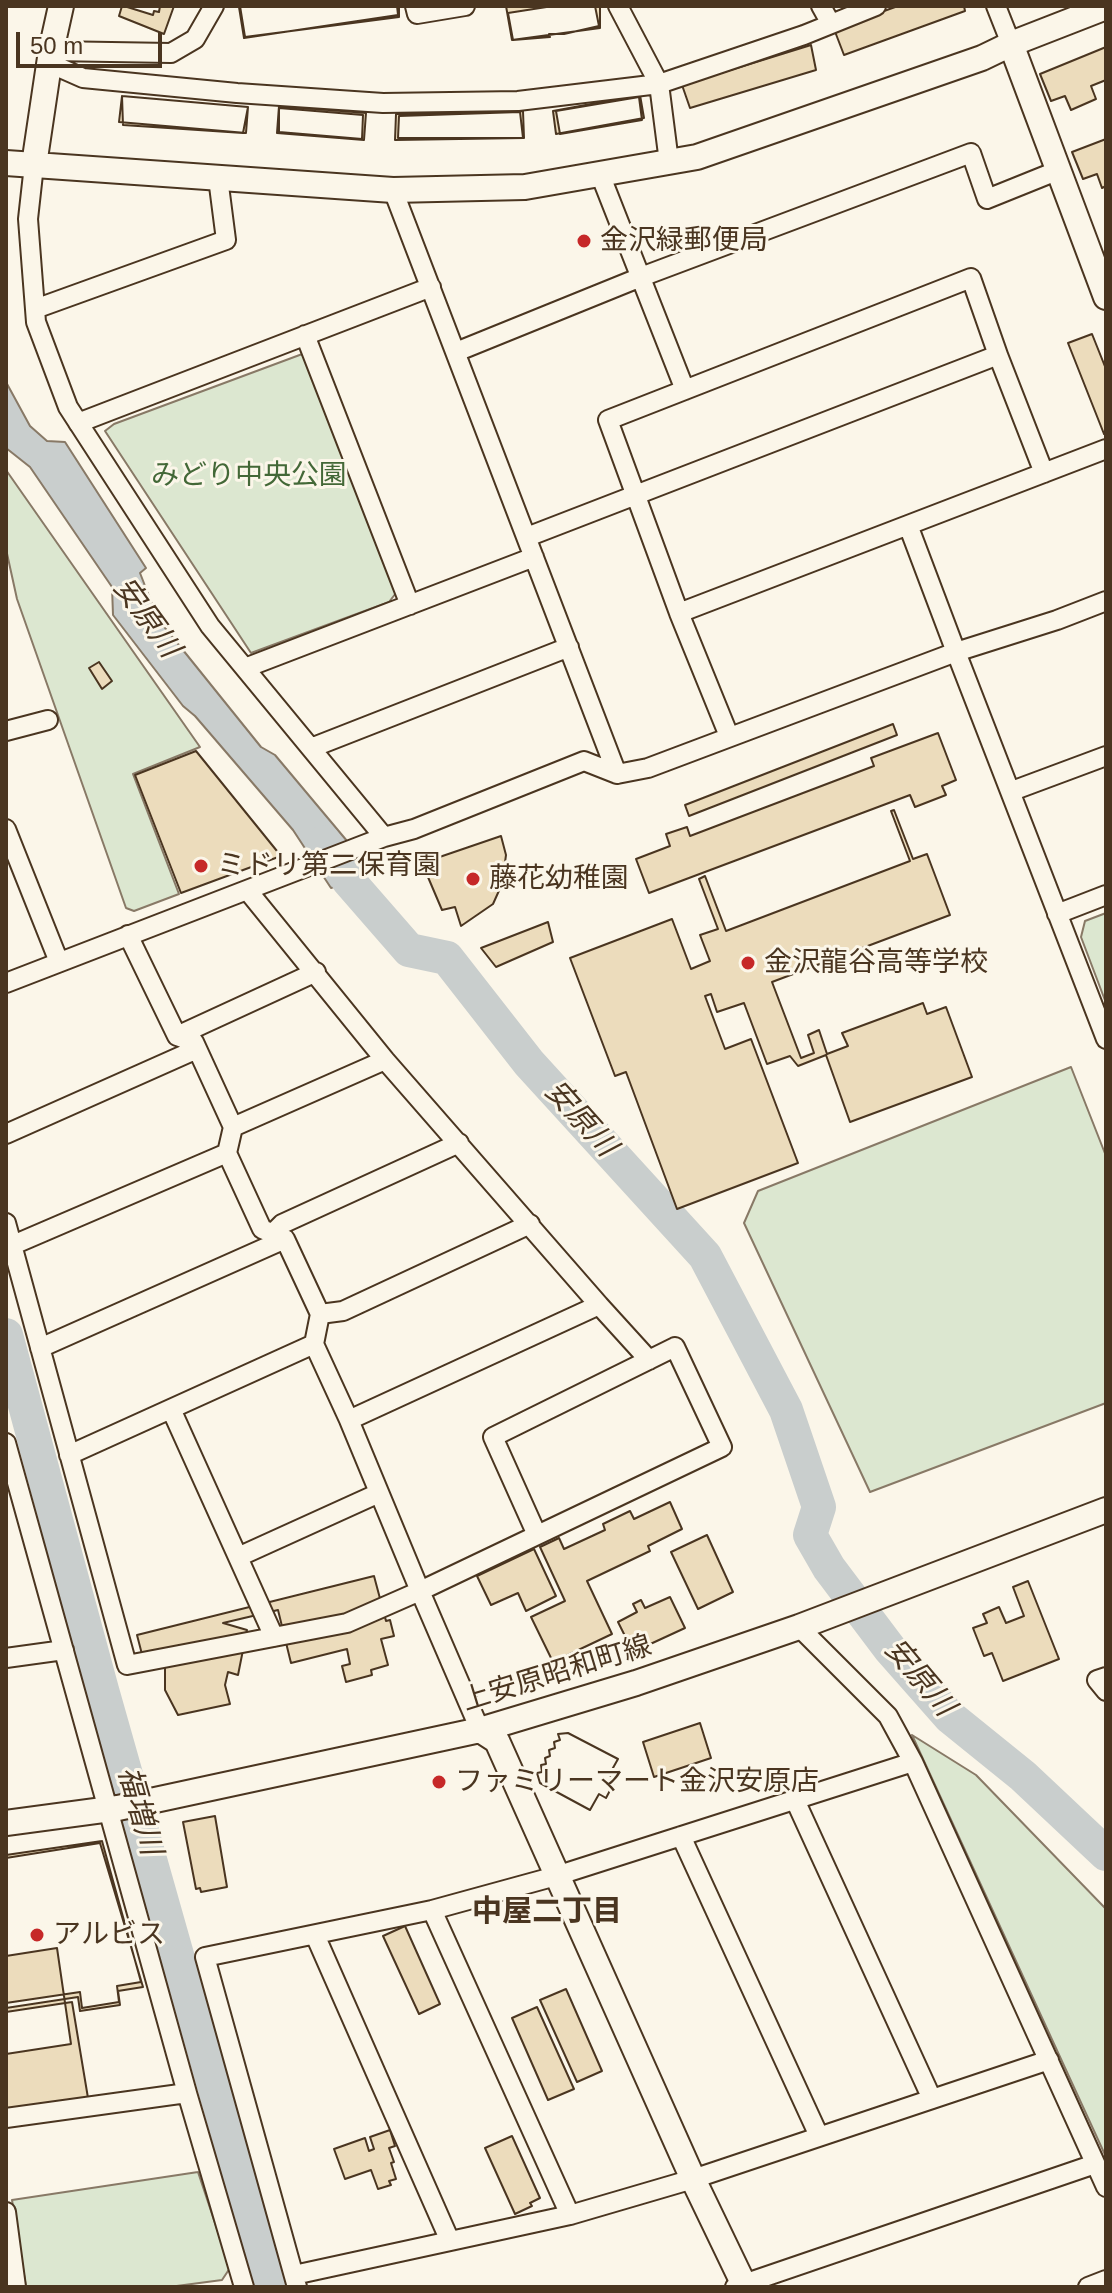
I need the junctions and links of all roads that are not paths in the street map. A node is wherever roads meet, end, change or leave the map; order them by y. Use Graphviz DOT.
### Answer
graph roads {
  1 [pos="61,6"];
  2 [pos="214,6"];
  3 [pos="415,6"];
  4 [pos="465,6"];
  5 [pos="618,6"];
  6 [pos="821,6"];
  7 [pos="876,6"];
  8 [pos="996,6"];
  9 [pos="1106,7"];
  10 [pos="831,24"];
  11 [pos="1011,44"];
  12 [pos="50,57"];
  13 [pos="659,84"];
  14 [pos="669,162"];
  15 [pos="6,163"];
  16 [pos="34,165"];
  17 [pos="1059,170"];
  18 [pos="600,174"];
  19 [pos="218,178"];
  20 [pos="393,190"];
  21 [pos="641,277"];
  22 [pos="431,287"];
  23 [pos="1106,297"];
  24 [pos="35,309"];
  25 [pos="305,335"];
  26 [pos="456,352"];
  27 [pos="998,355"];
  28 [pos="685,390"];
  29 [pos="78,423"];
  30 [pos="1106,449"];
  31 [pos="1044,473"];
  32 [pos="636,495"];
  33 [pos="908,525"];
  34 [pos="527,537"];
  35 [pos="534,557"];
  36 [pos="1106,601"];
  37 [pos="410,605"];
  38 [pos="679,613"];
  39 [pos="569,647"];
  40 [pos="956,652"];
  41 [pos="245,668"];
  42 [pos="48,720"];
  43 [pos="6,731"];
  44 [pos="729,736"];
  45 [pos="311,748"];
  46 [pos="1106,756"];
  47 [pos="617,774"];
  48 [pos="1012,791"];
  49 [pos="6,829"];
  50 [pos="377,840"];
  51 [pos="248,891"];
  52 [pos="1106,895"];
  53 [pos="1057,914"];
  54 [pos="128,935"];
  55 [pos="59,962"];
  56 [pos="316,972"];
  57 [pos="6,983"];
  58 [pos="177,1036"];
  59 [pos="1106,1039"];
  60 [pos="197,1049"];
  61 [pos="385,1060"];
  62 [pos="233,1127"];
  63 [pos="6,1134"];
  64 [pos="459,1143"];
  65 [pos="227,1153"];
  66 [pos="6,1223"];
  67 [pos="530,1224"];
  68 [pos="279,1236"];
  69 [pos="9,1247"];
  70 [pos="599,1305"];
  71 [pos="320,1314"];
  72 [pos="314,1344"];
  73 [pos="40,1348"];
  74 [pos="649,1360"];
  75 [pos="171,1409"];
  76 [pos="349,1420"];
  77 [pos="6,1443"];
  78 [pos="69,1455"];
  79 [pos="379,1493"];
  80 [pos="1106,1510"];
  81 [pos="537,1535"];
  82 [pos="238,1557"];
  83 [pos="420,1591"];
  84 [pos="799,1627"];
  85 [pos="274,1637"];
  86 [pos="64,1650"];
  87 [pos="6,1658"];
  88 [pos="1106,1677"];
  89 [pos="1106,1691"];
  90 [pos="480,1730"];
  91 [pos="913,1762"];
  92 [pos="795,1800"];
  93 [pos="114,1809"];
  94 [pos="6,1823"];
  95 [pos="681,1836"];
  96 [pos="556,1876"];
  97 [pos="432,1910"];
  98 [pos="315,1935"];
  99 [pos="1049,2060"];
  100 [pos="187,2093"];
  101 [pos="932,2099"];
  102 [pos="6,2118"];
  103 [pos="819,2136"];
  104 [pos="1095,2164"];
  105 [pos="693,2179"];
  106 [pos="1106,2187"];
  107 [pos="6,2212"];
  108 [pos="570,2215"];
  109 [pos="450,2241"];
  110 [pos="1106,2280"];
  111 [pos="295,2281"];
  112 [pos="741,2286"];
  113 [pos="16,2287"];
  114 [pos="243,2287"];
  115 [pos="1088,2287"];
  1 -- 12 [label="street"];
  2 -- 12 [label="street"];
  3 -- 4 [label="street"];
  5 -- 13 [label="street"];
  6 -- 10 [label="street"];
  7 -- 10 [label="street"];
  8 -- 11 [label="street"];
  9 -- 11 [label="street"];
  10 -- 13 [label="street"];
  11 -- 14 [label="street"];
  11 -- 17 [label="street"];
  12 -- 13 [label="street"];
  12 -- 16 [label="street"];
  13 -- 14 [label="street"];
  14 -- 18 [label="street"];
  15 -- 16 [label="street"];
  16 -- 19 [label="street"];
  16 -- 24 [label="street"];
  17 -- 21 [label="street"];
  17 -- 23 [label="street"];
  18 -- 20 [label="street"];
  18 -- 21 [label="street"];
  19 -- 20 [label="street"];
  19 -- 24 [label="street"];
  20 -- 22 [label="street"];
  21 -- 26 [label="street"];
  21 -- 28 [label="street"];
  22 -- 25 [label="street"];
  22 -- 26 [label="street"];
  24 -- 29 [label="street"];
  25 -- 29 [label="street"];
  25 -- 37 [label="street"];
  26 -- 34 [label="street"];
  27 -- 28 [label="street"];
  27 -- 31 [label="street"];
  27 -- 32 [label="street"];
  28 -- 32 [label="street"];
  29 -- 41 [label="street"];
  30 -- 31 [label="street"];
  31 -- 33 [label="street"];
  32 -- 34 [label="street"];
  32 -- 38 [label="street"];
  33 -- 38 [label="street"];
  33 -- 40 [label="street"];
  34 -- 35 [label="street"];
  35 -- 37 [label="street"];
  35 -- 39 [label="street"];
  36 -- 40 [label="street"];
  37 -- 41 [label="street"];
  38 -- 44 [label="street"];
  39 -- 45 [label="street"];
  39 -- 47 [label="street"];
  40 -- 44 [label="street"];
  40 -- 48 [label="street"];
  41 -- 45 [label="street"];
  42 -- 43 [label="street"];
  44 -- 47 [label="street"];
  45 -- 50 [label="street"];
  46 -- 48 [label="street"];
  47 -- 50 [label="street"];
  48 -- 53 [label="street"];
  49 -- 55 [label="street"];
  50 -- 51 [label="street"];
  51 -- 54 [label="street"];
  51 -- 56 [label="street"];
  52 -- 53 [label="street"];
  53 -- 59 [label="street"];
  54 -- 55 [label="street"];
  54 -- 58 [label="street"];
  55 -- 57 [label="street"];
  56 -- 58 [label="street"];
  56 -- 61 [label="street"];
  58 -- 60 [label="street"];
  60 -- 62 [label="street"];
  60 -- 63 [label="street"];
  61 -- 62 [label="street"];
  61 -- 64 [label="street"];
  62 -- 65 [label="street"];
  64 -- 67 [label="street"];
  64 -- 68 [label="street"];
  65 -- 68 [label="street"];
  65 -- 69 [label="street"];
  66 -- 69 [label="street"];
  67 -- 70 [label="street"];
  67 -- 71 [label="street"];
  68 -- 71 [label="street"];
  68 -- 73 [label="street"];
  69 -- 73 [label="street"];
  70 -- 74 [label="street"];
  70 -- 76 [label="street"];
  71 -- 72 [label="street"];
  72 -- 75 [label="street"];
  72 -- 76 [label="street"];
  73 -- 78 [label="street"];
  74 -- 81 [label="street"];
  74 -- 81 [label="street"];
  75 -- 78 [label="street"];
  75 -- 82 [label="street"];
  76 -- 79 [label="street"];
  77 -- 86 [label="street"];
  78 -- 85 [label="street"];
  79 -- 82 [label="street"];
  79 -- 83 [label="street"];
  80 -- 84 [label="street, 上安原昭和町線"];
  81 -- 83 [label="street"];
  82 -- 85 [label="street"];
  83 -- 85 [label="street"];
  83 -- 90 [label="street"];
  84 -- 90 [label="street, 上安原昭和町線"];
  84 -- 91 [label="street"];
  86 -- 87 [label="street"];
  86 -- 93 [label="street"];
  88 -- 89 [label="street"];
  90 -- 93 [label="street, 上安原昭和町線"];
  90 -- 96 [label="street"];
  91 -- 92 [label="street"];
  91 -- 99 [label="street"];
  92 -- 95 [label="street"];
  92 -- 101 [label="street"];
  93 -- 94 [label="street, 上安原昭和町線"];
  93 -- 100 [label="street"];
  95 -- 96 [label="street"];
  95 -- 103 [label="street"];
  96 -- 97 [label="street"];
  96 -- 105 [label="street"];
  97 -- 98 [label="street"];
  97 -- 108 [label="street"];
  98 -- 109 [label="street"];
  98 -- 111 [label="street"];
  99 -- 101 [label="street"];
  99 -- 104 [label="street"];
  100 -- 102 [label="street"];
  100 -- 114 [label="street"];
  101 -- 103 [label="street"];
  103 -- 105 [label="street"];
  104 -- 106 [label="street"];
  104 -- 112 [label="street"];
  105 -- 108 [label="street"];
  105 -- 112 [label="street"];
  107 -- 113 [label="street"];
  108 -- 109 [label="street"];
  109 -- 111 [label="street"];
  110 -- 115 [label="street"];
}
